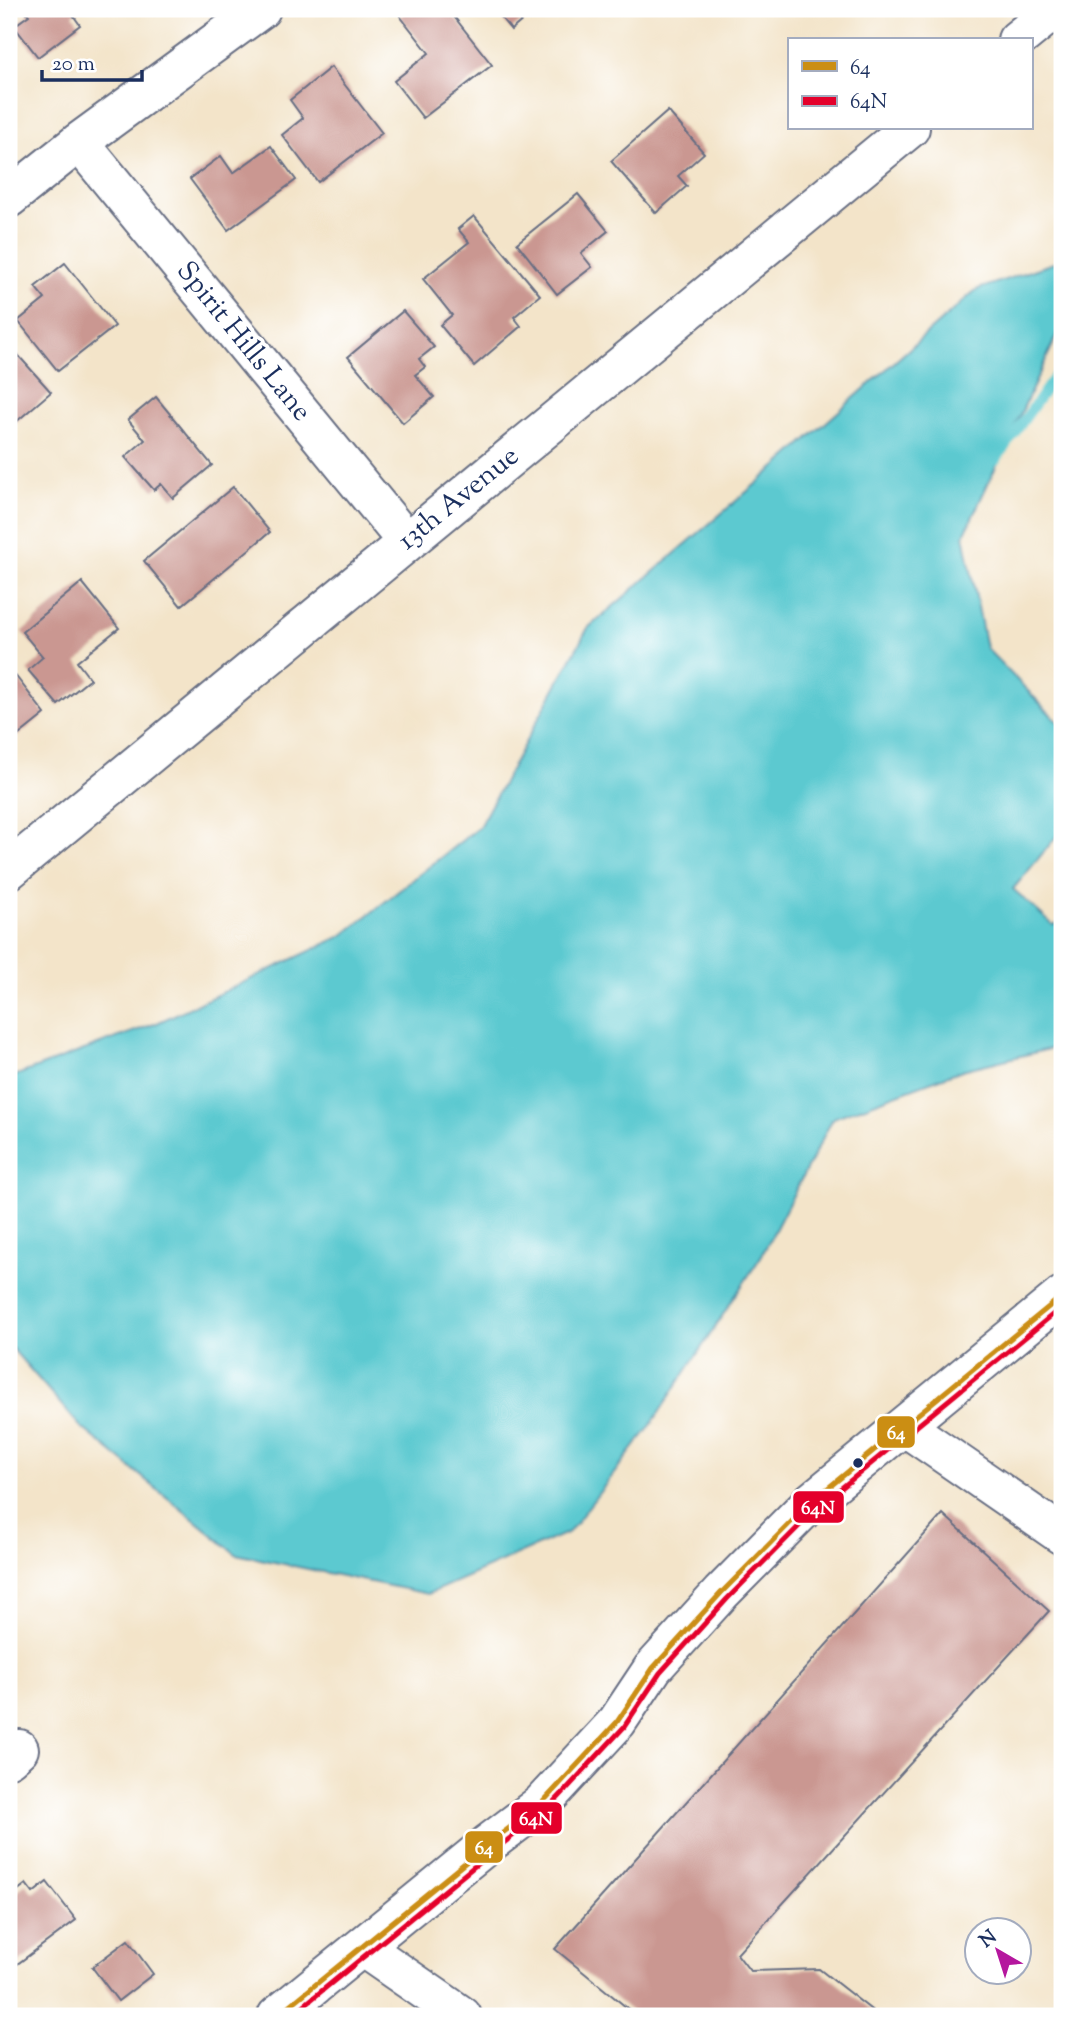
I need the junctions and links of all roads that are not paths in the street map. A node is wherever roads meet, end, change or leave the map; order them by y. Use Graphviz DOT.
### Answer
graph roads {
  1 [pos="261,9"];
  2 [pos="1055,9"];
  3 [pos="1019,38"];
  4 [pos="908,130"];
  5 [pos="79,142"];
  6 [pos="9,198"];
  7 [pos="407,542"];
  8 [pos="9,870"];
  9 [pos="1062,1296"];
  10 [pos="904,1426"];
  11 [pos="1062,1535"];
  12 [pos="362,1947"];
  13 [pos="277,2016"];
  14 [pos="462,2016"];
  1 -- 5 [label="street"];
  2 -- 3 [label="street"];
  4 -- 7 [label="street, 13th Avenue"];
  5 -- 6 [label="street"];
  5 -- 7 [label="street, Spirit Hills Lane"];
  7 -- 8 [label="street, 13th Avenue"];
  9 -- 10 [label="street"];
  10 -- 11 [label="street"];
  10 -- 12 [label="street"];
  12 -- 13 [label="street"];
  12 -- 14 [label="street"];
}
